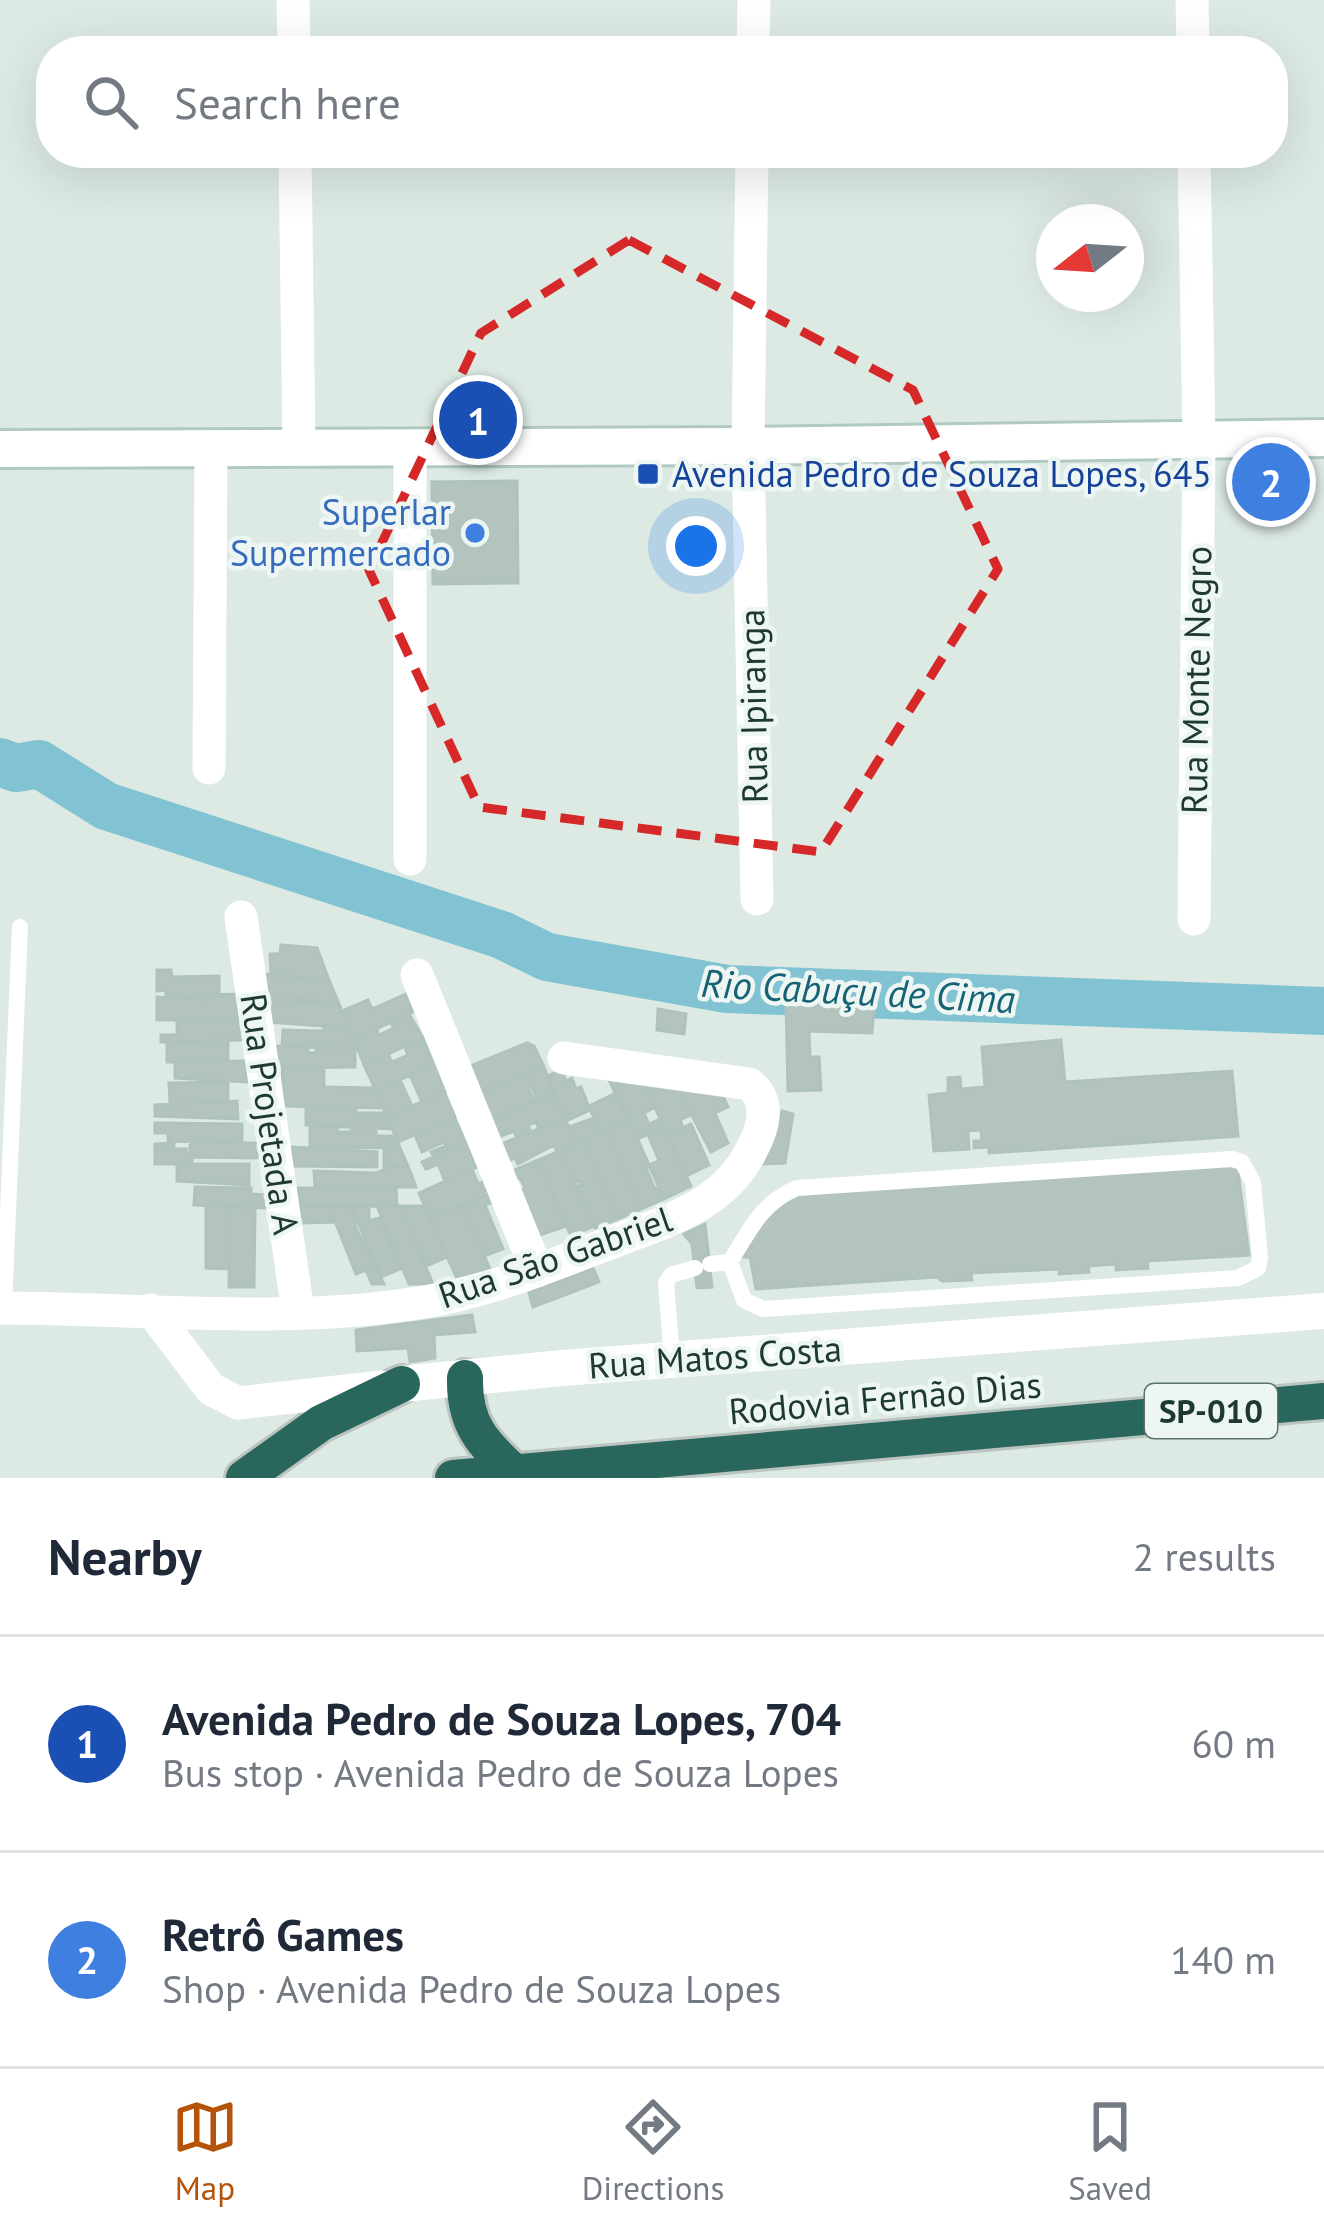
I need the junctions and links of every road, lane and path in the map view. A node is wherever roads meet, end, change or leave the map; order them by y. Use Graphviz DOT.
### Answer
graph roads {
  1 [pos="293,0"];
  2 [pos="754,0"];
  3 [pos="1192,0"];
  4 [pos="294,36"];
  5 [pos="753,36"];
  6 [pos="1192,36"];
  7 [pos="295,168"];
  8 [pos="752,168"];
  9 [pos="1194,168"];
  10 [pos="1199,438"];
  11 [pos="1324,438"];
  12 [pos="748,446"];
  13 [pos="211,447"];
  14 [pos="299,448"];
  15 [pos="410,448"];
  16 [pos="0,449"];
  17 [pos="209,768"];
  18 [pos="410,859"];
  19 [pos="757,899"];
  20 [pos="242,917"];
  21 [pos="1194,920"];
  22 [pos="20,927"];
  23 [pos="417,975"];
  24 [pos="564,1058"];
  25 [pos="730,1262"];
  26 [pos="537,1271"];
  27 [pos="2,1307"];
  28 [pos="151,1310"];
  29 [pos="1324,1311"];
  30 [pos="298,1312"];
  31 [pos="672,1360"];
  32 [pos="465,1378"];
  33 [pos="402,1384"];
  34 [pos="1324,1401"];
  35 [pos="515,1473"];
  36 [pos="244,1478"];
  37 [pos="453,1478"];
  1 -- 4 [label="street"];
  2 -- 5 [label="street"];
  3 -- 6 [label="street"];
  7 -- 14 [label="street"];
  8 -- 12 [label="street, Rua Ipiranga"];
  9 -- 10 [label="street, Rua Monte Negro"];
  10 -- 11 [label="main road"];
  10 -- 12 [label="main road"];
  10 -- 21 [label="street, Rua Monte Negro"];
  12 -- 15 [label="main road"];
  12 -- 19 [label="street, Rua Ipiranga"];
  13 -- 14 [label="main road"];
  13 -- 16 [label="main road"];
  13 -- 17 [label="street"];
  14 -- 15 [label="main road"];
  15 -- 18 [label="street"];
  20 -- 30 [label="street, Rua Projetada A"];
  22 -- 27 [label="lane"];
  23 -- 26 [label="street"];
  24 -- 26 [label="street, Rua São Gabriel"];
  25 -- 25 [label="lane"];
  25 -- 31 [label="lane"];
  26 -- 30 [label="street, Rua São Gabriel"];
  27 -- 28 [label="street, Rua São Gabriel"];
  28 -- 30 [label="street, Rua São Gabriel"];
  28 -- 33 [label="street, Rua Matos Costa"];
  29 -- 31 [label="main road, Rua Matos Costa"];
  31 -- 32 [label="main road, Rua Matos Costa"];
  32 -- 33 [label="main road, Rua Matos Costa"];
  32 -- 35 [label="highway"];
  33 -- 36 [label="highway"];
  34 -- 35 [label="highway, Rodovia Fernão Dias / SP-010"];
  35 -- 37 [label="highway, Rodovia Fernão Dias / SP-010"];
}
